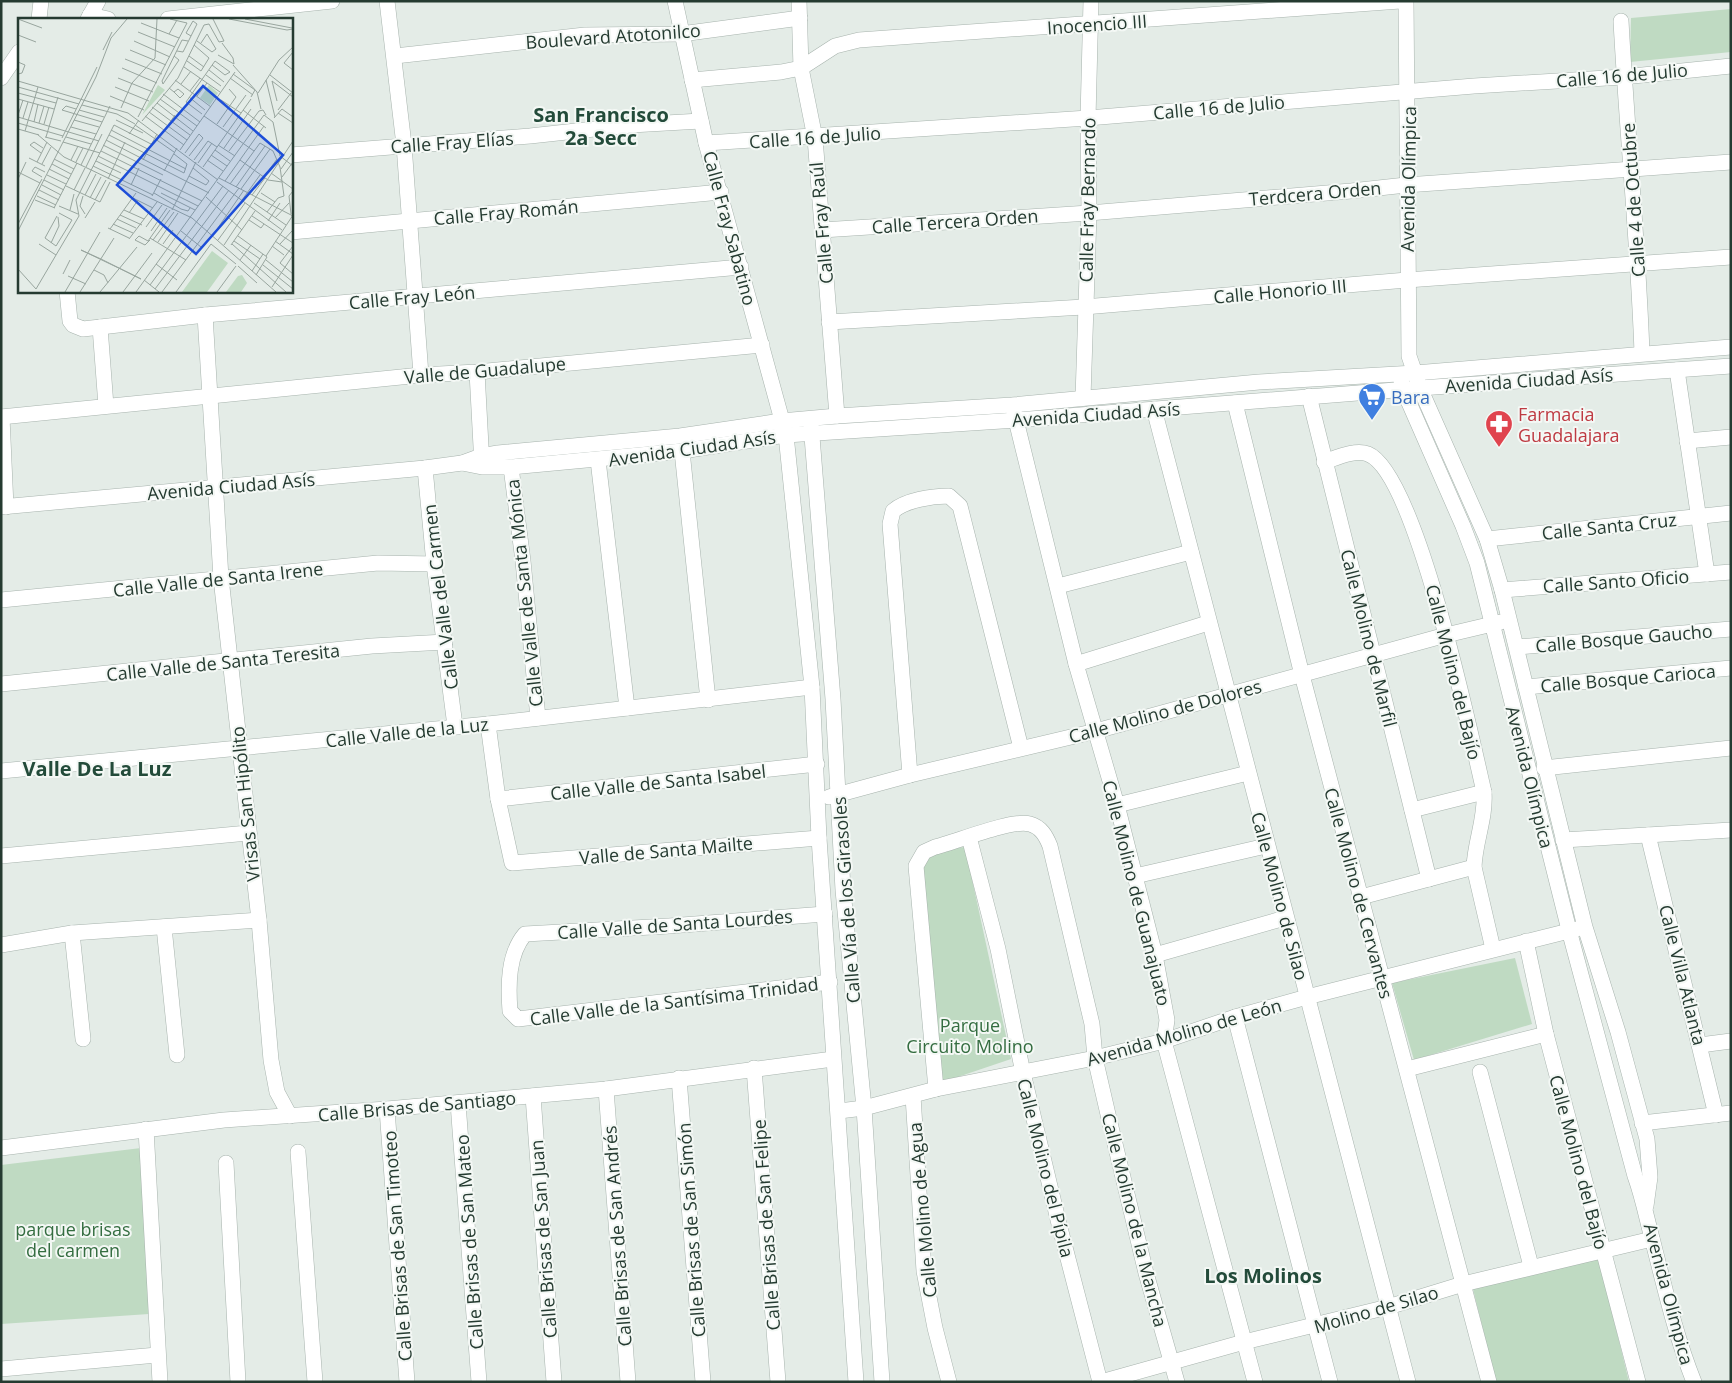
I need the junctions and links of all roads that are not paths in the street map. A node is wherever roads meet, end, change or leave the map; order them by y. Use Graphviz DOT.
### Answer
graph roads {
  1 [pos="41,1"];
  2 [pos="98,1"];
  3 [pos="332,1"];
  4 [pos="387,1"];
  5 [pos="675,1"];
  6 [pos="799,1"];
  7 [pos="1091,1"];
  8 [pos="1400,1"];
  9 [pos="1406,1"];
  10 [pos="89,17"];
  11 [pos="39,18"];
  12 [pos="177,18"];
  13 [pos="800,18"];
  14 [pos="1621,21"];
  15 [pos="1090,25"];
  16 [pos="682,34"];
  17 [pos="18,53"];
  18 [pos="395,56"];
  19 [pos="1731,66"];
  20 [pos="801,68"];
  21 [pos="1624,77"];
  22 [pos="1,78"];
  23 [pos="692,80"];
  24 [pos="1408,92"];
  25 [pos="1088,118"];
  26 [pos="702,121"];
  27 [pos="815,138"];
  28 [pos="706,144"];
  29 [pos="404,145"];
  30 [pos="292,155"];
  31 [pos="1731,162"];
  32 [pos="1631,170"];
  33 [pos="1406,185"];
  34 [pos="721,192"];
  35 [pos="1089,213"];
  36 [pos="411,222"];
  37 [pos="822,230"];
  38 [pos="292,232"];
  39 [pos="1731,257"];
  40 [pos="1639,265"];
  41 [pos="741,267"];
  42 [pos="1407,280"];
  43 [pos="67,292"];
  44 [pos="416,297"];
  45 [pos="1084,307"];
  46 [pos="206,315"];
  47 [pos="830,322"];
  48 [pos="100,327"];
  49 [pos="762,345"];
  50 [pos="1731,347"];
  51 [pos="1642,353"];
  52 [pos="1731,366"];
  53 [pos="1677,370"];
  54 [pos="477,372"];
  55 [pos="421,375"];
  56 [pos="1412,378"];
  57 [pos="1403,389"];
  58 [pos="1309,396"];
  59 [pos="209,397"];
  60 [pos="1083,398"];
  61 [pos="1235,403"];
  62 [pos="106,406"];
  63 [pos="1154,409"];
  64 [pos="1014,413"];
  65 [pos="837,416"];
  66 [pos="2,417"];
  67 [pos="811,426"];
  68 [pos="784,428"];
  69 [pos="1731,437"];
  70 [pos="1687,441"];
  71 [pos="682,451"];
  72 [pos="598,460"];
  73 [pos="481,462"];
  74 [pos="1324,462"];
  75 [pos="511,467"];
  76 [pos="425,468"];
  77 [pos="215,488"];
  78 [pos="4,507"];
  79 [pos="1731,513"];
  80 [pos="1699,517"];
  81 [pos="1487,540"];
  82 [pos="1191,552"];
  83 [pos="434,564"];
  84 [pos="1731,572"];
  85 [pos="1707,574"];
  86 [pos="221,578"];
  87 [pos="1058,586"];
  88 [pos="1502,590"];
  89 [pos="1,600"];
  90 [pos="1510,621"];
  91 [pos="1208,623"];
  92 [pos="1492,624"];
  93 [pos="1731,629"];
  94 [pos="1446,635"];
  95 [pos="445,642"];
  96 [pos="1517,647"];
  97 [pos="1373,655"];
  98 [pos="230,662"];
  99 [pos="1076,664"];
  100 [pos="1731,668"];
  101 [pos="1302,675"];
  102 [pos="1,684"];
  103 [pos="1526,687"];
  104 [pos="812,688"];
  105 [pos="1228,695"];
  106 [pos="708,700"];
  107 [pos="627,708"];
  108 [pos="538,718"];
  109 [pos="488,724"];
  110 [pos="455,726"];
  111 [pos="1096,731"];
  112 [pos="1021,748"];
  113 [pos="1731,748"];
  114 [pos="238,749"];
  115 [pos="817,764"];
  116 [pos="1544,768"];
  117 [pos="1,771"];
  118 [pos="1248,773"];
  119 [pos="910,775"];
  120 [pos="1484,792"];
  121 [pos="838,795"];
  122 [pos="819,798"];
  123 [pos="498,799"];
  124 [pos="1117,805"];
  125 [pos="1412,810"];
  126 [pos="1731,830"];
  127 [pos="248,833"];
  128 [pos="1648,835"];
  129 [pos="969,837"];
  130 [pos="819,838"];
  131 [pos="1563,840"];
  132 [pos="1266,846"];
  133 [pos="1,856"];
  134 [pos="1474,867"];
  135 [pos="1135,876"];
  136 [pos="1429,880"];
  137 [pos="1361,897"];
  138 [pos="825,914"];
  139 [pos="1285,918"];
  140 [pos="259,920"];
  141 [pos="164,927"];
  142 [pos="1585,928"];
  143 [pos="1569,930"];
  144 [pos="72,933"];
  145 [pos="1526,941"];
  146 [pos="1,945"];
  147 [pos="1494,948"];
  148 [pos="1155,955"];
  149 [pos="1381,978"];
  150 [pos="830,982"];
  151 [pos="1308,997"];
  152 [pos="1235,1017"];
  153 [pos="518,1019"];
  154 [pos="1546,1034"];
  155 [pos="83,1039"];
  156 [pos="1164,1041"];
  157 [pos="1731,1041"];
  158 [pos="1700,1045"];
  159 [pos="177,1055"];
  160 [pos="1095,1058"];
  161 [pos="833,1059"];
  162 [pos="754,1068"];
  163 [pos="1407,1069"];
  164 [pos="1480,1072"];
  165 [pos="1023,1073"];
  166 [pos="680,1078"];
  167 [pos="606,1089"];
  168 [pos="936,1090"];
  169 [pos="533,1096"];
  170 [pos="913,1096"];
  171 [pos="458,1103"];
  172 [pos="864,1108"];
  173 [pos="387,1109"];
  174 [pos="839,1111"];
  175 [pos="1723,1114"];
  176 [pos="290,1116"];
  177 [pos="1642,1123"];
  178 [pos="146,1129"];
  179 [pos="1,1148"];
  180 [pos="298,1152"];
  181 [pos="226,1163"];
  182 [pos="1646,1206"];
  183 [pos="1652,1239"];
  184 [pos="1602,1250"];
  185 [pos="1531,1266"];
  186 [pos="1463,1284"];
  187 [pos="1388,1307"];
  188 [pos="1315,1326"];
  189 [pos="1244,1342"];
  190 [pos="157,1355"];
  191 [pos="1172,1363"];
  192 [pos="1,1368"];
  193 [pos="160,1382"];
  194 [pos="238,1382"];
  195 [pos="315,1382"];
  196 [pos="407,1382"];
  197 [pos="479,1382"];
  198 [pos="554,1382"];
  199 [pos="628,1382"];
  200 [pos="703,1382"];
  201 [pos="778,1382"];
  202 [pos="856,1382"];
  203 [pos="882,1382"];
  204 [pos="949,1382"];
  205 [pos="1101,1382"];
  206 [pos="1177,1382"];
  207 [pos="1255,1382"];
  208 [pos="1330,1382"];
  209 [pos="1408,1382"];
  210 [pos="1489,1382"];
  211 [pos="1638,1382"];
  212 [pos="1694,1382"];
  1 -- 11 [label="street"];
  2 -- 10 [label="street"];
  3 -- 12 [label="street"];
  4 -- 18 [label="street"];
  5 -- 16 [label="street, Calle Fray Sabatino"];
  6 -- 13 [label="street, Calle Fray Raúl"];
  7 -- 15 [label="street, Calle Fray Bernardo"];
  8 -- 15 [label="street, Inocencio III"];
  9 -- 24 [label="street, Avenida Olímpica"];
  13 -- 16 [label="street, Boulevard Atotonilco"];
  13 -- 20 [label="street, Calle Fray Raúl"];
  14 -- 21 [label="street, Calle 4 de Octubre"];
  15 -- 20 [label="street, Inocencio III"];
  15 -- 25 [label="street, Calle Fray Bernardo"];
  16 -- 18 [label="street, Boulevard Atotonilco"];
  16 -- 23 [label="street, Calle Fray Sabatino"];
  17 -- 22 [label="street"];
  18 -- 29 [label="street"];
  19 -- 21 [label="street, Calle 16 de Julio"];
  20 -- 23 [label="street"];
  20 -- 27 [label="street, Calle Fray Raúl"];
  21 -- 24 [label="street, Calle 16 de Julio"];
  21 -- 32 [label="street, Calle 4 de Octubre"];
  23 -- 26 [label="street, Calle Fray Sabatino"];
  24 -- 25 [label="street, Calle 16 de Julio"];
  24 -- 33 [label="street, Avenida Olímpica"];
  25 -- 27 [label="street, Calle 16 de Julio"];
  25 -- 35 [label="street, Calle Fray Bernardo"];
  26 -- 28 [label="street, Calle Fray Sabatino"];
  26 -- 29 [label="street, Calle Fray Elías"];
  27 -- 28 [label="street, Calle 16 de Julio"];
  27 -- 37 [label="street, Calle Fray Raúl"];
  28 -- 34 [label="street, Calle Fray Sabatino"];
  29 -- 30 [label="street, Calle Fray Elías"];
  29 -- 36 [label="street"];
  31 -- 32 [label="street"];
  32 -- 33 [label="street, Terdcera Orden"];
  32 -- 40 [label="street, Calle 4 de Octubre"];
  33 -- 35 [label="street, Terdcera Orden"];
  33 -- 42 [label="street, Avenida Olímpica"];
  34 -- 36 [label="street, Calle Fray Román"];
  34 -- 41 [label="street, Calle Fray Sabatino"];
  35 -- 37 [label="street, Calle Tercera Orden"];
  35 -- 45 [label="street, Calle Fray Bernardo"];
  36 -- 38 [label="street, Calle Fray Román"];
  36 -- 44 [label="street"];
  37 -- 47 [label="street, Calle Fray Raúl"];
  39 -- 40 [label="street, Calle Honorio III"];
  40 -- 42 [label="street, Calle Honorio III"];
  40 -- 51 [label="street, Calle 4 de Octubre"];
  41 -- 44 [label="street, Calle Fray León"];
  41 -- 49 [label="street, Calle Fray Sabatino"];
  42 -- 45 [label="street, Calle Honorio III"];
  42 -- 56 [label="street, Avenida Olímpica"];
  43 -- 48 [label="street, Calle Fray León"];
  44 -- 46 [label="street, Calle Fray León"];
  44 -- 55 [label="street"];
  45 -- 47 [label="street, Calle Honorio III"];
  45 -- 60 [label="street, Calle Fray Bernardo"];
  46 -- 48 [label="street, Calle Fray León"];
  46 -- 59 [label="street, Vrisas San Hipólito"];
  47 -- 65 [label="street, Calle Fray Raúl"];
  48 -- 62 [label="street"];
  49 -- 54 [label="street, Valle de Guadalupe"];
  49 -- 68 [label="street, Calle Fray Sabatino"];
  50 -- 51 [label="street"];
  51 -- 56 [label="street"];
  52 -- 53 [label="street, Avenida Ciudad Asís"];
  53 -- 56 [label="street, Avenida Ciudad Asís"];
  53 -- 70 [label="street"];
  54 -- 55 [label="street, Valle de Guadalupe"];
  54 -- 73 [label="street"];
  55 -- 59 [label="street, Valle de Guadalupe"];
  56 -- 57 [label="street, Avenida Olímpica"];
  56 -- 60 [label="street, Avenida Ciudad Asís"];
  56 -- 81 [label="street, Avenida Olímpica"];
  57 -- 58 [label="street, Avenida Ciudad Asís"];
  57 -- 92 [label="street, Avenida Olímpica"];
  58 -- 61 [label="street, Avenida Ciudad Asís"];
  58 -- 74 [label="street, Calle Molino de Marfil"];
  59 -- 62 [label="street, Valle de Guadalupe"];
  59 -- 77 [label="street, Vrisas San Hipólito"];
  60 -- 64 [label="street, Avenida Ciudad Asís"];
  61 -- 63 [label="street, Avenida Ciudad Asís"];
  61 -- 101 [label="street, Calle Molino de Cervantes"];
  62 -- 66 [label="street, Valle de Guadalupe"];
  63 -- 64 [label="street, Avenida Ciudad Asís"];
  63 -- 82 [label="street, Calle Molino de Silao"];
  64 -- 65 [label="street, Avenida Ciudad Asís"];
  64 -- 67 [label="street, Avenida Ciudad Asís"];
  64 -- 87 [label="street, Calle Molino de Guanajuato"];
  65 -- 67 [label="street, Avenida Ciudad Asís"];
  66 -- 78 [label="street"];
  67 -- 68 [label="street, Avenida Ciudad Asís"];
  67 -- 121 [label="street, Calle Vía de los Girasoles"];
  68 -- 71 [label="street, Avenida Ciudad Asís"];
  68 -- 73 [label="street, Avenida Ciudad Asís"];
  68 -- 104 [label="street, Calle Vía de los Girasoles"];
  69 -- 70 [label="street"];
  70 -- 80 [label="street"];
  71 -- 72 [label="street, Avenida Ciudad Asís"];
  71 -- 106 [label="street"];
  72 -- 75 [label="street, Avenida Ciudad Asís"];
  72 -- 107 [label="street"];
  73 -- 75 [label="street, Avenida Ciudad Asís"];
  73 -- 76 [label="street, Avenida Ciudad Asís"];
  74 -- 94 [label="street, Calle Molino del Bajío"];
  74 -- 97 [label="street, Calle Molino de Marfil"];
  75 -- 108 [label="street, Calle Valle de Santa Mónica"];
  76 -- 77 [label="street, Avenida Ciudad Asís"];
  76 -- 83 [label="street, Calle Valle del Carmen"];
  77 -- 78 [label="street, Avenida Ciudad Asís"];
  77 -- 86 [label="street, Vrisas San Hipólito"];
  79 -- 80 [label="street, Calle Santa Cruz"];
  80 -- 81 [label="street, Calle Santa Cruz"];
  80 -- 85 [label="street"];
  81 -- 88 [label="street, Avenida Olímpica"];
  82 -- 87 [label="street"];
  82 -- 91 [label="street, Calle Molino de Silao"];
  83 -- 86 [label="street, Calle Valle de Santa Irene"];
  83 -- 95 [label="street, Calle Valle del Carmen"];
  84 -- 85 [label="street, Calle Santo Oficio"];
  85 -- 88 [label="street, Calle Santo Oficio"];
  86 -- 89 [label="street, Calle Valle de Santa Irene"];
  86 -- 98 [label="street, Vrisas San Hipólito"];
  87 -- 99 [label="street, Calle Molino de Guanajuato"];
  88 -- 90 [label="street, Avenida Olímpica"];
  90 -- 92 [label="street, Calle Molino de Dolores"];
  90 -- 96 [label="street, Avenida Olímpica"];
  91 -- 99 [label="street"];
  91 -- 105 [label="street, Calle Molino de Silao"];
  92 -- 94 [label="street, Calle Molino de Dolores"];
  92 -- 143 [label="street, Avenida Olímpica"];
  93 -- 96 [label="street, Calle Bosque Gaucho"];
  94 -- 97 [label="street, Calle Molino de Dolores"];
  94 -- 120 [label="street, Calle Molino del Bajío"];
  95 -- 98 [label="street, Calle Valle de Santa Teresita"];
  95 -- 110 [label="street, Calle Valle del Carmen"];
  96 -- 103 [label="street, Avenida Olímpica"];
  97 -- 101 [label="street, Calle Molino de Dolores"];
  97 -- 125 [label="street, Calle Molino de Marfil"];
  98 -- 102 [label="street, Calle Valle de Santa Teresita"];
  98 -- 114 [label="street, Vrisas San Hipólito"];
  99 -- 111 [label="street, Calle Molino de Guanajuato"];
  100 -- 103 [label="street, Calle Bosque Carioca"];
  101 -- 105 [label="street, Calle Molino de Dolores"];
  101 -- 137 [label="street, Calle Molino de Cervantes"];
  103 -- 116 [label="street, Avenida Olímpica"];
  104 -- 106 [label="street, Calle Valle de la Luz"];
  104 -- 115 [label="street, Calle Vía de los Girasoles"];
  105 -- 111 [label="street, Calle Molino de Dolores"];
  105 -- 118 [label="street, Calle Molino de Silao"];
  106 -- 107 [label="street, Calle Valle de la Luz"];
  107 -- 108 [label="street, Calle Valle de la Luz"];
  108 -- 109 [label="street, Calle Valle de la Luz"];
  109 -- 110 [label="street, Calle Valle de la Luz"];
  109 -- 123 [label="street"];
  110 -- 114 [label="street, Calle Valle de la Luz"];
  111 -- 112 [label="street, Calle Molino de Dolores"];
  111 -- 124 [label="street, Calle Molino de Guanajuato"];
  112 -- 119 [label="street, Calle Molino de Dolores"];
  112 -- 119 [label="street"];
  113 -- 116 [label="street"];
  114 -- 117 [label="street, Calle Valle de la Luz"];
  114 -- 127 [label="street, Vrisas San Hipólito"];
  115 -- 122 [label="street, Calle Vía de los Girasoles"];
  115 -- 123 [label="street, Calle Valle de Santa Isabel"];
  116 -- 131 [label="street, Avenida Olímpica"];
  118 -- 124 [label="street"];
  118 -- 132 [label="street, Calle Molino de Silao"];
  119 -- 121 [label="street, Calle Molino de Dolores"];
  120 -- 125 [label="street"];
  120 -- 134 [label="street, Calle Molino del Bajío"];
  121 -- 122 [label="street, Calle Molino de Dolores"];
  121 -- 172 [label="street, Calle Vía de los Girasoles"];
  122 -- 130 [label="street, Calle Vía de los Girasoles"];
  123 -- 130 [label="street, Valle de Santa Mailte"];
  124 -- 135 [label="street, Calle Molino de Guanajuato"];
  125 -- 136 [label="street, Calle Molino de Marfil"];
  126 -- 128 [label="street"];
  127 -- 133 [label="street"];
  127 -- 140 [label="street, Vrisas San Hipólito"];
  128 -- 131 [label="street"];
  128 -- 158 [label="street, Calle Villa Atlanta"];
  129 -- 160 [label="street, Calle Molino de la Mancha"];
  129 -- 165 [label="street, Calle Molino del Pípila"];
  129 -- 168 [label="street, Calle Molino de la Mancha"];
  130 -- 138 [label="street, Calle Vía de los Girasoles"];
  131 -- 142 [label="street, Avenida Olímpica"];
  132 -- 135 [label="street"];
  132 -- 139 [label="street, Calle Molino de Silao"];
  134 -- 136 [label="street"];
  134 -- 147 [label="street, Calle Molino del Bajío"];
  135 -- 148 [label="street, Calle Molino de Guanajuato"];
  136 -- 137 [label="street"];
  137 -- 149 [label="street, Calle Molino de Cervantes"];
  138 -- 150 [label="street, Calle Vía de los Girasoles"];
  138 -- 153 [label="street, Calle Valle de Santa Lourdes"];
  139 -- 148 [label="street"];
  139 -- 151 [label="street, Calle Molino de Silao"];
  140 -- 141 [label="street"];
  140 -- 176 [label="street, Vrisas San Hipólito"];
  141 -- 144 [label="street"];
  141 -- 159 [label="street"];
  142 -- 143 [label="street, Avenida Molino de León"];
  142 -- 177 [label="street, Avenida Olímpica"];
  143 -- 145 [label="street, Avenida Molino de León"];
  143 -- 182 [label="street, Avenida Olímpica"];
  144 -- 146 [label="street"];
  144 -- 155 [label="street"];
  145 -- 147 [label="street, Avenida Molino de León"];
  145 -- 154 [label="street, Calle Molino del Bajío"];
  147 -- 149 [label="street, Avenida Molino de León"];
  148 -- 156 [label="street, Calle Molino de Guanajuato"];
  149 -- 151 [label="street, Avenida Molino de León"];
  149 -- 163 [label="street, Calle Molino de Cervantes"];
  150 -- 153 [label="street, Calle Valle de la Santísima Trinidad"];
  150 -- 161 [label="street, Calle Vía de los Girasoles"];
  151 -- 152 [label="street, Avenida Molino de León"];
  151 -- 187 [label="street, Calle Molino de Silao"];
  152 -- 156 [label="street, Avenida Molino de León"];
  152 -- 188 [label="street"];
  154 -- 163 [label="street"];
  154 -- 184 [label="street, Calle Molino del Bajío"];
  156 -- 160 [label="street, Avenida Molino de León"];
  156 -- 189 [label="street, Calle Molino de Guanajuato"];
  157 -- 158 [label="street"];
  158 -- 175 [label="street, Calle Villa Atlanta"];
  160 -- 165 [label="street, Avenida Molino de León"];
  160 -- 191 [label="street, Calle Molino de la Mancha"];
  161 -- 162 [label="street, Calle Brisas de Santiago"];
  161 -- 174 [label="street, Calle Vía de los Girasoles"];
  162 -- 166 [label="street, Calle Brisas de Santiago"];
  162 -- 201 [label="street, Calle Brisas de San Felipe"];
  163 -- 186 [label="street, Calle Molino de Cervantes"];
  164 -- 185 [label="street"];
  165 -- 168 [label="street, Avenida Molino de León"];
  165 -- 205 [label="street, Calle Molino del Pípila"];
  166 -- 167 [label="street, Calle Brisas de Santiago"];
  166 -- 200 [label="street, Calle Brisas de San Simón"];
  167 -- 169 [label="street, Calle Brisas de Santiago"];
  167 -- 199 [label="street, Calle Brisas de San Andrés"];
  168 -- 170 [label="street, Avenida Molino de León"];
  169 -- 171 [label="street, Calle Brisas de Santiago"];
  169 -- 198 [label="street, Calle Brisas de San Juan"];
  170 -- 172 [label="street, Avenida Molino de León"];
  170 -- 204 [label="street, Calle Molino de Agua"];
  171 -- 173 [label="street, Calle Brisas de Santiago"];
  171 -- 197 [label="street, Calle Brisas de San Mateo"];
  172 -- 174 [label="street, Avenida Molino de León"];
  172 -- 203 [label="street, Calle Vía de los Girasoles"];
  173 -- 176 [label="street, Calle Brisas de Santiago"];
  173 -- 196 [label="street, Calle Brisas de San Timoteo"];
  174 -- 202 [label="street, Calle Vía de los Girasoles"];
  175 -- 177 [label="street"];
  176 -- 178 [label="street, Calle Brisas de Santiago"];
  177 -- 182 [label="street, Avenida Olímpica"];
  178 -- 179 [label="street, Calle Brisas de Santiago"];
  178 -- 190 [label="street"];
  180 -- 195 [label="street"];
  181 -- 194 [label="street"];
  182 -- 183 [label="street, Avenida Olímpica"];
  183 -- 184 [label="street, Molino de Silao"];
  183 -- 212 [label="street, Avenida Olímpica"];
  184 -- 185 [label="street, Molino de Silao"];
  184 -- 211 [label="street, Calle Molino del Bajío"];
  185 -- 186 [label="street, Molino de Silao"];
  186 -- 187 [label="street, Molino de Silao"];
  186 -- 210 [label="street, Calle Molino de Cervantes"];
  187 -- 188 [label="street, Molino de Silao"];
  187 -- 209 [label="street, Calle Molino de Silao"];
  188 -- 189 [label="street, Molino de Silao"];
  188 -- 208 [label="street"];
  189 -- 191 [label="street, Molino de Silao"];
  189 -- 207 [label="street, Calle Molino de Guanajuato"];
  190 -- 192 [label="street"];
  190 -- 193 [label="street"];
  191 -- 205 [label="street, Molino de Silao"];
  191 -- 206 [label="street, Calle Molino de la Mancha"];
}
